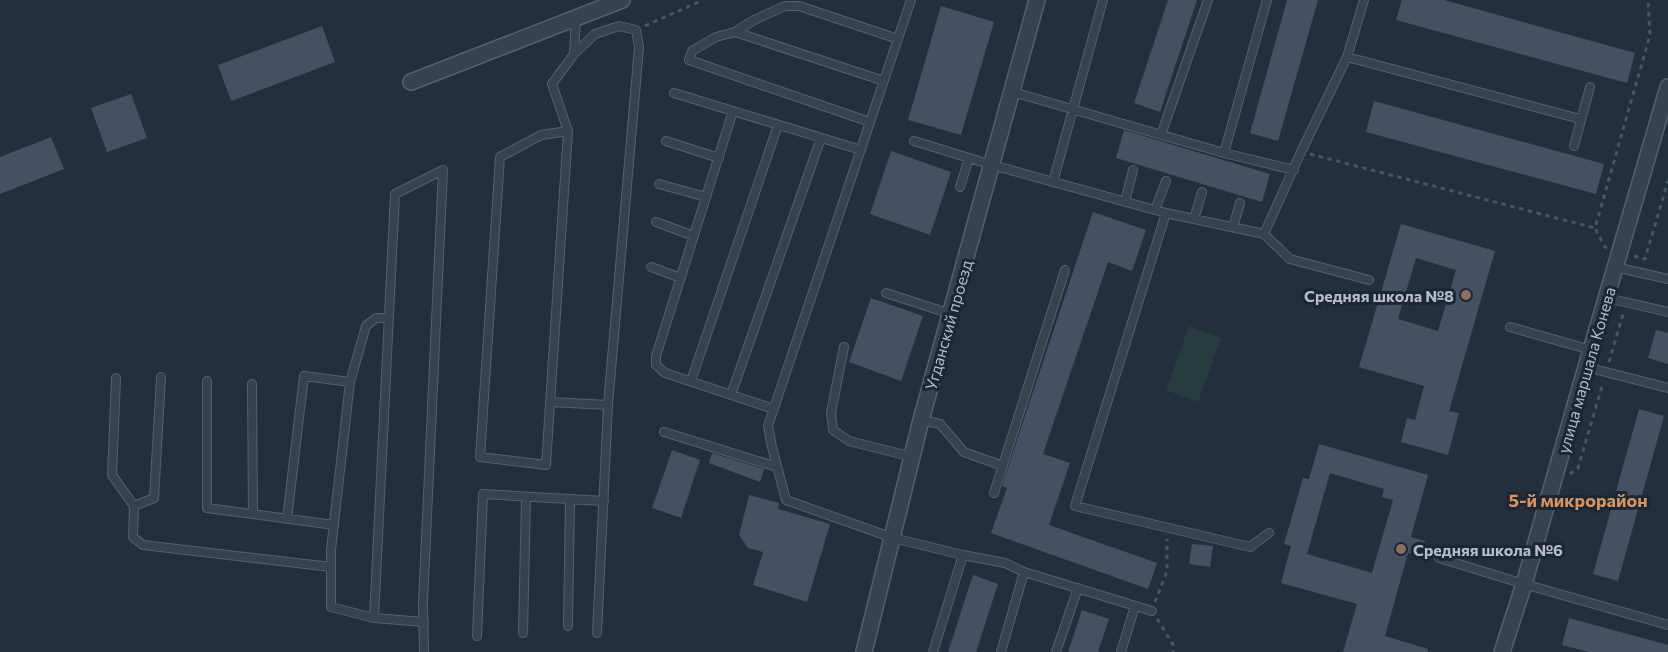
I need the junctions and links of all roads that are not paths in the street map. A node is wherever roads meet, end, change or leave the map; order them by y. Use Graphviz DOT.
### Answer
graph roads {
  1 [pos="622,0"];
  2 [pos="910,0"];
  3 [pos="1037,0"];
  4 [pos="1103,0"];
  5 [pos="1208,0"];
  6 [pos="1267,0"];
  7 [pos="1364,0"];
  8 [pos="802,3"];
  9 [pos="576,18"];
  10 [pos="735,32"];
  11 [pos="898,39"];
  12 [pos="574,54"];
  13 [pos="1347,57"];
  14 [pos="884,81"];
  15 [pos="411,82"];
  16 [pos="1590,87"];
  17 [pos="1668,87"];
  18 [pos="1013,92"];
  19 [pos="674,93"];
  20 [pos="1073,110"];
  21 [pos="734,111"];
  22 [pos="1580,119"];
  23 [pos="870,122"];
  24 [pos="778,124"];
  25 [pos="568,131"];
  26 [pos="1161,135"];
  27 [pos="821,138"];
  28 [pos="666,141"];
  29 [pos="914,141"];
  30 [pos="1574,146"];
  31 [pos="861,150"];
  32 [pos="1224,153"];
  33 [pos="718,158"];
  34 [pos="969,158"];
  35 [pos="992,165"];
  36 [pos="1133,170"];
  37 [pos="1294,170"];
  38 [pos="1166,181"];
  39 [pos="1053,182"];
  40 [pos="659,184"];
  41 [pos="960,188"];
  42 [pos="1202,192"];
  43 [pos="706,197"];
  44 [pos="1125,202"];
  45 [pos="1240,203"];
  46 [pos="1155,210"];
  47 [pos="1166,213"];
  48 [pos="1194,219"];
  49 [pos="656,222"];
  50 [pos="1233,227"];
  51 [pos="1264,234"];
  52 [pos="694,236"];
  53 [pos="651,267"];
  54 [pos="1615,267"];
  55 [pos="1065,270"];
  56 [pos="681,278"];
  57 [pos="1668,279"];
  58 [pos="1369,280"];
  59 [pos="886,292"];
  60 [pos="1607,298"];
  61 [pos="1668,312"];
  62 [pos="951,314"];
  63 [pos="389,318"];
  64 [pos="1510,327"];
  65 [pos="844,347"];
  66 [pos="1591,350"];
  67 [pos="1586,367"];
  68 [pos="161,377"];
  69 [pos="116,378"];
  70 [pos="207,381"];
  71 [pos="691,381"];
  72 [pos="350,382"];
  73 [pos="252,384"];
  74 [pos="1668,388"];
  75 [pos="731,395"];
  76 [pos="550,402"];
  77 [pos="608,405"];
  78 [pos="774,409"];
  79 [pos="921,420"];
  80 [pos="664,432"];
  81 [pos="912,457"];
  82 [pos="1003,466"];
  83 [pos="777,467"];
  84 [pos="994,493"];
  85 [pos="526,497"];
  86 [pos="570,499"];
  87 [pos="604,501"];
  88 [pos="134,507"];
  89 [pos="253,514"];
  90 [pos="287,519"];
  91 [pos="334,525"];
  92 [pos="1269,533"];
  93 [pos="893,538"];
  94 [pos="963,555"];
  95 [pos="1439,558"];
  96 [pos="331,567"];
  97 [pos="1024,572"];
  98 [pos="1524,584"];
  99 [pos="1078,588"];
  100 [pos="1135,606"];
  101 [pos="1152,611"];
  102 [pos="374,618"];
  103 [pos="424,622"];
  104 [pos="1668,625"];
  105 [pos="568,626"];
  106 [pos="523,633"];
  107 [pos="597,633"];
  108 [pos="477,636"];
  109 [pos="424,652"];
  110 [pos="864,652"];
  111 [pos="933,652"];
  112 [pos="1001,652"];
  113 [pos="1056,652"];
  114 [pos="1121,652"];
  115 [pos="1502,652"];
  1 -- 9 [label="street"];
  2 -- 11 [label="lane"];
  3 -- 18 [label="street, Угданский проезд"];
  4 -- 20 [label="lane"];
  5 -- 26 [label="lane"];
  6 -- 32 [label="lane"];
  7 -- 13 [label="lane"];
  8 -- 10 [label="lane"];
  8 -- 11 [label="lane"];
  9 -- 12 [label="lane"];
  9 -- 15 [label="street"];
  10 -- 14 [label="lane"];
  10 -- 23 [label="lane"];
  11 -- 14 [label="lane"];
  12 -- 25 [label="lane"];
  12 -- 77 [label="lane"];
  13 -- 22 [label="lane"];
  13 -- 37 [label="lane"];
  14 -- 23 [label="lane"];
  16 -- 22 [label="lane"];
  17 -- 54 [label="street, улица маршала Конева"];
  18 -- 20 [label="lane"];
  18 -- 35 [label="street, Угданский проезд"];
  19 -- 21 [label="lane"];
  20 -- 26 [label="lane"];
  20 -- 39 [label="lane"];
  21 -- 24 [label="lane"];
  21 -- 33 [label="lane"];
  22 -- 30 [label="lane"];
  23 -- 31 [label="lane"];
  24 -- 27 [label="lane"];
  24 -- 71 [label="lane"];
  25 -- 76 [label="lane"];
  25 -- 76 [label="lane"];
  26 -- 32 [label="lane"];
  27 -- 31 [label="lane"];
  27 -- 75 [label="lane"];
  28 -- 33 [label="lane"];
  29 -- 34 [label="lane"];
  31 -- 78 [label="lane"];
  32 -- 37 [label="lane"];
  33 -- 43 [label="lane"];
  34 -- 35 [label="lane"];
  34 -- 41 [label="lane"];
  35 -- 39 [label="lane"];
  35 -- 62 [label="street, Угданский проезд"];
  36 -- 44 [label="lane"];
  37 -- 51 [label="lane"];
  38 -- 46 [label="lane"];
  39 -- 44 [label="lane"];
  40 -- 43 [label="lane"];
  42 -- 48 [label="lane"];
  43 -- 52 [label="lane"];
  44 -- 46 [label="lane"];
  45 -- 50 [label="lane"];
  46 -- 47 [label="lane"];
  47 -- 48 [label="lane"];
  47 -- 92 [label="lane"];
  48 -- 50 [label="lane"];
  49 -- 52 [label="lane"];
  50 -- 51 [label="lane"];
  51 -- 58 [label="lane"];
  52 -- 56 [label="lane"];
  53 -- 56 [label="lane"];
  54 -- 57 [label="lane"];
  54 -- 60 [label="street, улица маршала Конева"];
  55 -- 82 [label="lane"];
  56 -- 71 [label="lane"];
  59 -- 62 [label="lane"];
  60 -- 61 [label="lane"];
  60 -- 66 [label="street, улица маршала Конева"];
  62 -- 79 [label="street, Угданский проезд"];
  63 -- 72 [label="lane"];
  63 -- 102 [label="lane"];
  63 -- 103 [label="lane"];
  64 -- 66 [label="lane"];
  65 -- 81 [label="lane"];
  66 -- 67 [label="street, улица маршала Конева"];
  67 -- 74 [label="lane"];
  67 -- 98 [label="street, улица маршала Конева"];
  68 -- 88 [label="lane"];
  69 -- 88 [label="lane"];
  70 -- 89 [label="lane"];
  71 -- 75 [label="lane"];
  72 -- 90 [label="lane"];
  72 -- 91 [label="lane"];
  73 -- 89 [label="lane"];
  75 -- 78 [label="lane"];
  76 -- 77 [label="lane"];
  77 -- 87 [label="lane"];
  78 -- 83 [label="lane"];
  79 -- 81 [label="street, Угданский проезд"];
  79 -- 82 [label="lane"];
  80 -- 83 [label="lane"];
  81 -- 93 [label="street, Угданский проезд"];
  82 -- 84 [label="lane"];
  83 -- 93 [label="lane"];
  85 -- 86 [label="lane"];
  85 -- 106 [label="lane"];
  85 -- 108 [label="lane"];
  86 -- 87 [label="lane"];
  86 -- 105 [label="lane"];
  87 -- 107 [label="lane"];
  88 -- 96 [label="lane"];
  89 -- 90 [label="lane"];
  90 -- 91 [label="lane"];
  91 -- 96 [label="lane"];
  93 -- 94 [label="lane"];
  93 -- 110 [label="street, Угданский проезд"];
  94 -- 97 [label="lane"];
  94 -- 111 [label="lane"];
  95 -- 98 [label="lane"];
  96 -- 102 [label="lane"];
  97 -- 99 [label="lane"];
  97 -- 112 [label="lane"];
  98 -- 104 [label="lane"];
  98 -- 115 [label="street, улица маршала Конева"];
  99 -- 100 [label="lane"];
  99 -- 113 [label="lane"];
  100 -- 101 [label="lane"];
  100 -- 114 [label="lane"];
  102 -- 103 [label="lane"];
  103 -- 109 [label="lane"];
}
